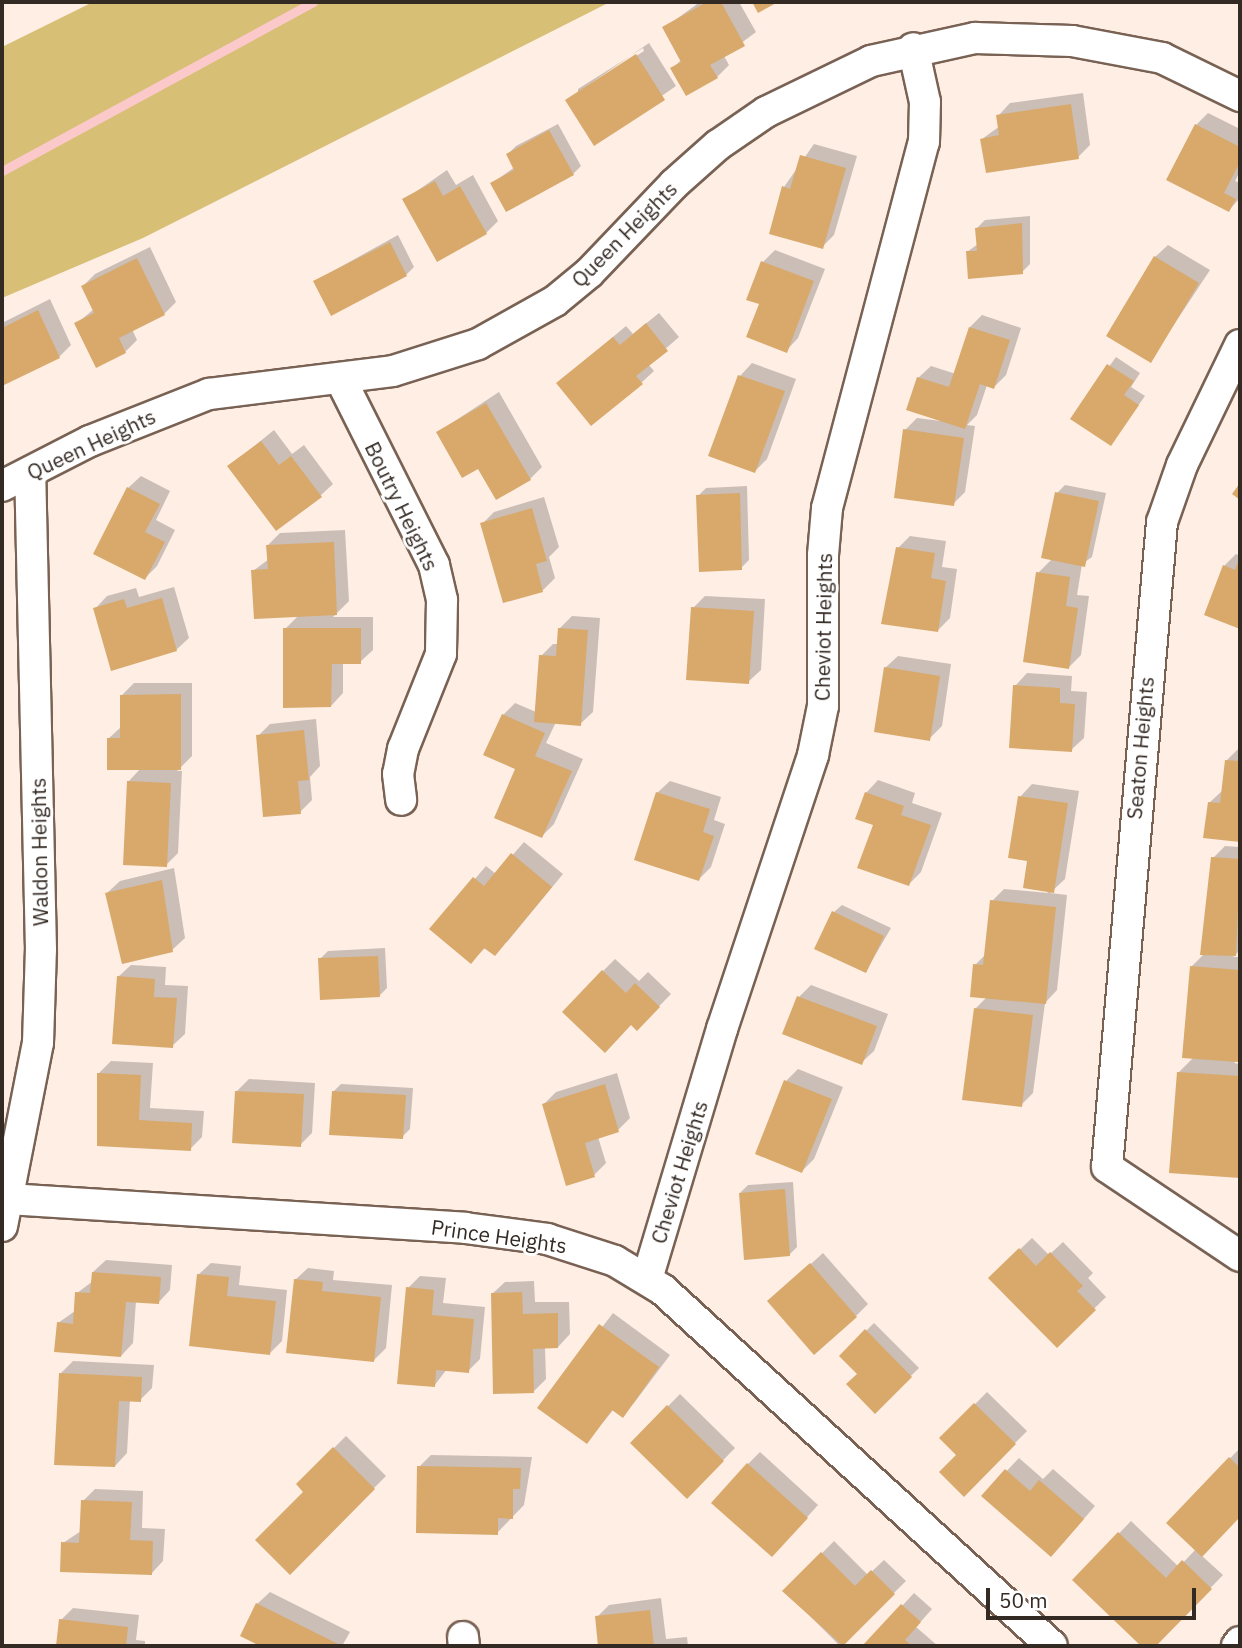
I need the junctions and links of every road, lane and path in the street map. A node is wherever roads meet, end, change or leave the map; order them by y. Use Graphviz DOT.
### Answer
graph roads {
  1 [pos="913,48"];
  2 [pos="1240,96"];
  3 [pos="1240,345"];
  4 [pos="340,378"];
  5 [pos="30,474"];
  6 [pos="2,486"];
  7 [pos="401,800"];
  8 [pos="5,1212"];
  9 [pos="1240,1256"];
  10 [pos="648,1279"];
  11 [pos="1052,1646"];
  1 -- 2 [label="street, Queen Heights"];
  1 -- 4 [label="street, Queen Heights"];
  1 -- 10 [label="street, Cheviot Heights"];
  3 -- 9 [label="street, Seaton Heights"];
  4 -- 5 [label="street, Queen Heights"];
  4 -- 7 [label="street, Boutry Heights"];
  5 -- 6 [label="street, Queen Heights"];
  5 -- 8 [label="street, Waldon Heights"];
  8 -- 10 [label="street, Prince Heights"];
  10 -- 11 [label="street, Prince Heights"];
}
